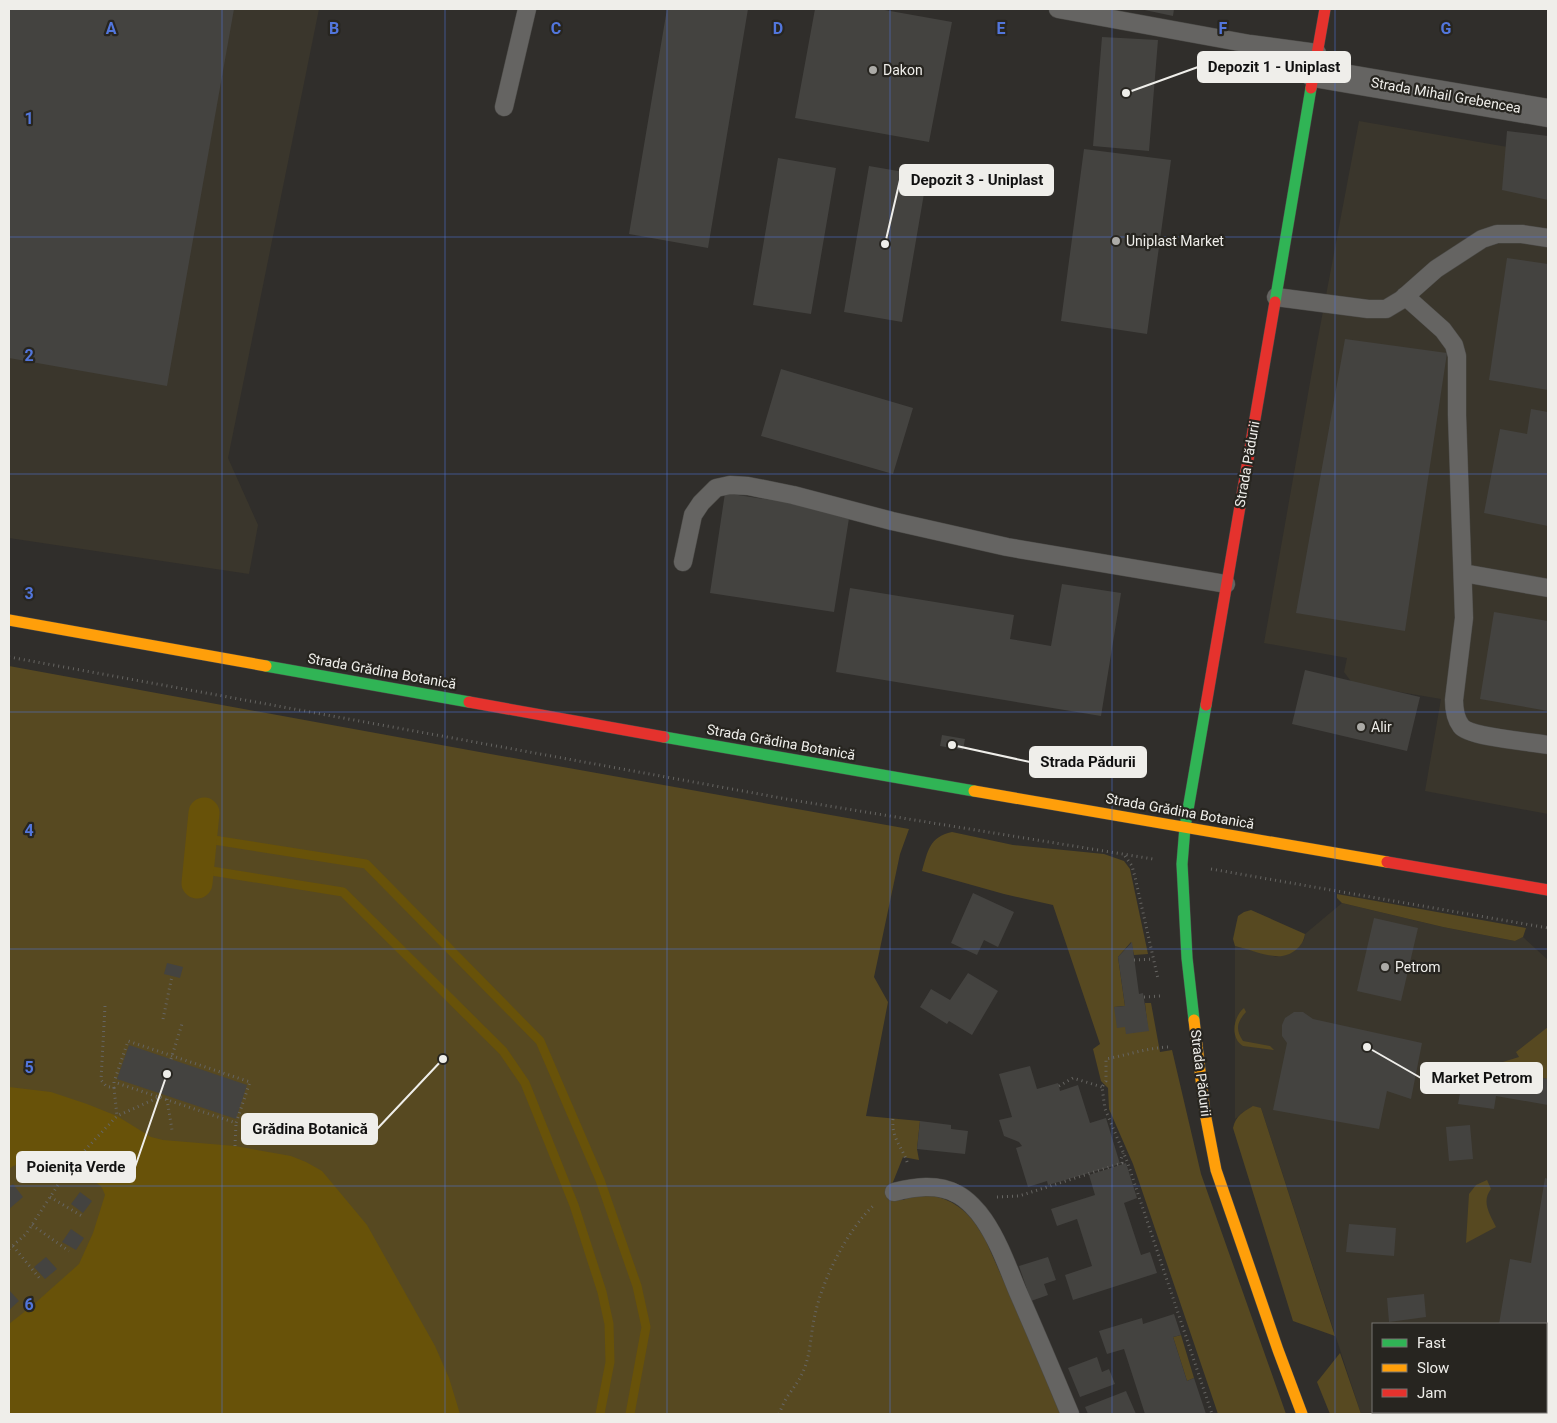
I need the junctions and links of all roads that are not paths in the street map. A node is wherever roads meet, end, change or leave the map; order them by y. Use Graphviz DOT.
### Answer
graph roads {
  1 [pos="527,9"];
  2 [pos="1058,9"];
  3 [pos="1325,9"];
  4 [pos="1315,63"];
  5 [pos="504,107"];
  6 [pos="1548,112"];
  7 [pos="1548,238"];
  8 [pos="1405,296"];
  9 [pos="1276,297"];
  10 [pos="683,562"];
  11 [pos="1463,573"];
  12 [pos="1226,584"];
  13 [pos="1548,588"];
  14 [pos="9,620"];
  15 [pos="1548,745"];
  16 [pos="1185,827"];
  17 [pos="1548,890"];
  18 [pos="894,1192"];
  19 [pos="1070,1414"];
  20 [pos="1302,1414"];
  1 -- 5 [label="lane"];
  2 -- 4 [label="lane"];
  3 -- 4 [label="main road, Strada Pădurii"];
  4 -- 6 [label="street, Strada Mihail Grebencea"];
  4 -- 9 [label="main road, Strada Pădurii"];
  7 -- 8 [label="lane"];
  8 -- 9 [label="lane"];
  8 -- 11 [label="lane"];
  9 -- 12 [label="main road, Strada Pădurii"];
  10 -- 12 [label="lane"];
  11 -- 13 [label="lane"];
  11 -- 15 [label="lane"];
  12 -- 16 [label="main road, Strada Pădurii"];
  14 -- 16 [label="main road, Strada Grădina Botanică"];
  16 -- 17 [label="main road, Strada Grădina Botanică"];
  16 -- 20 [label="main road, Strada Pădurii"];
  18 -- 19 [label="lane"];
}
